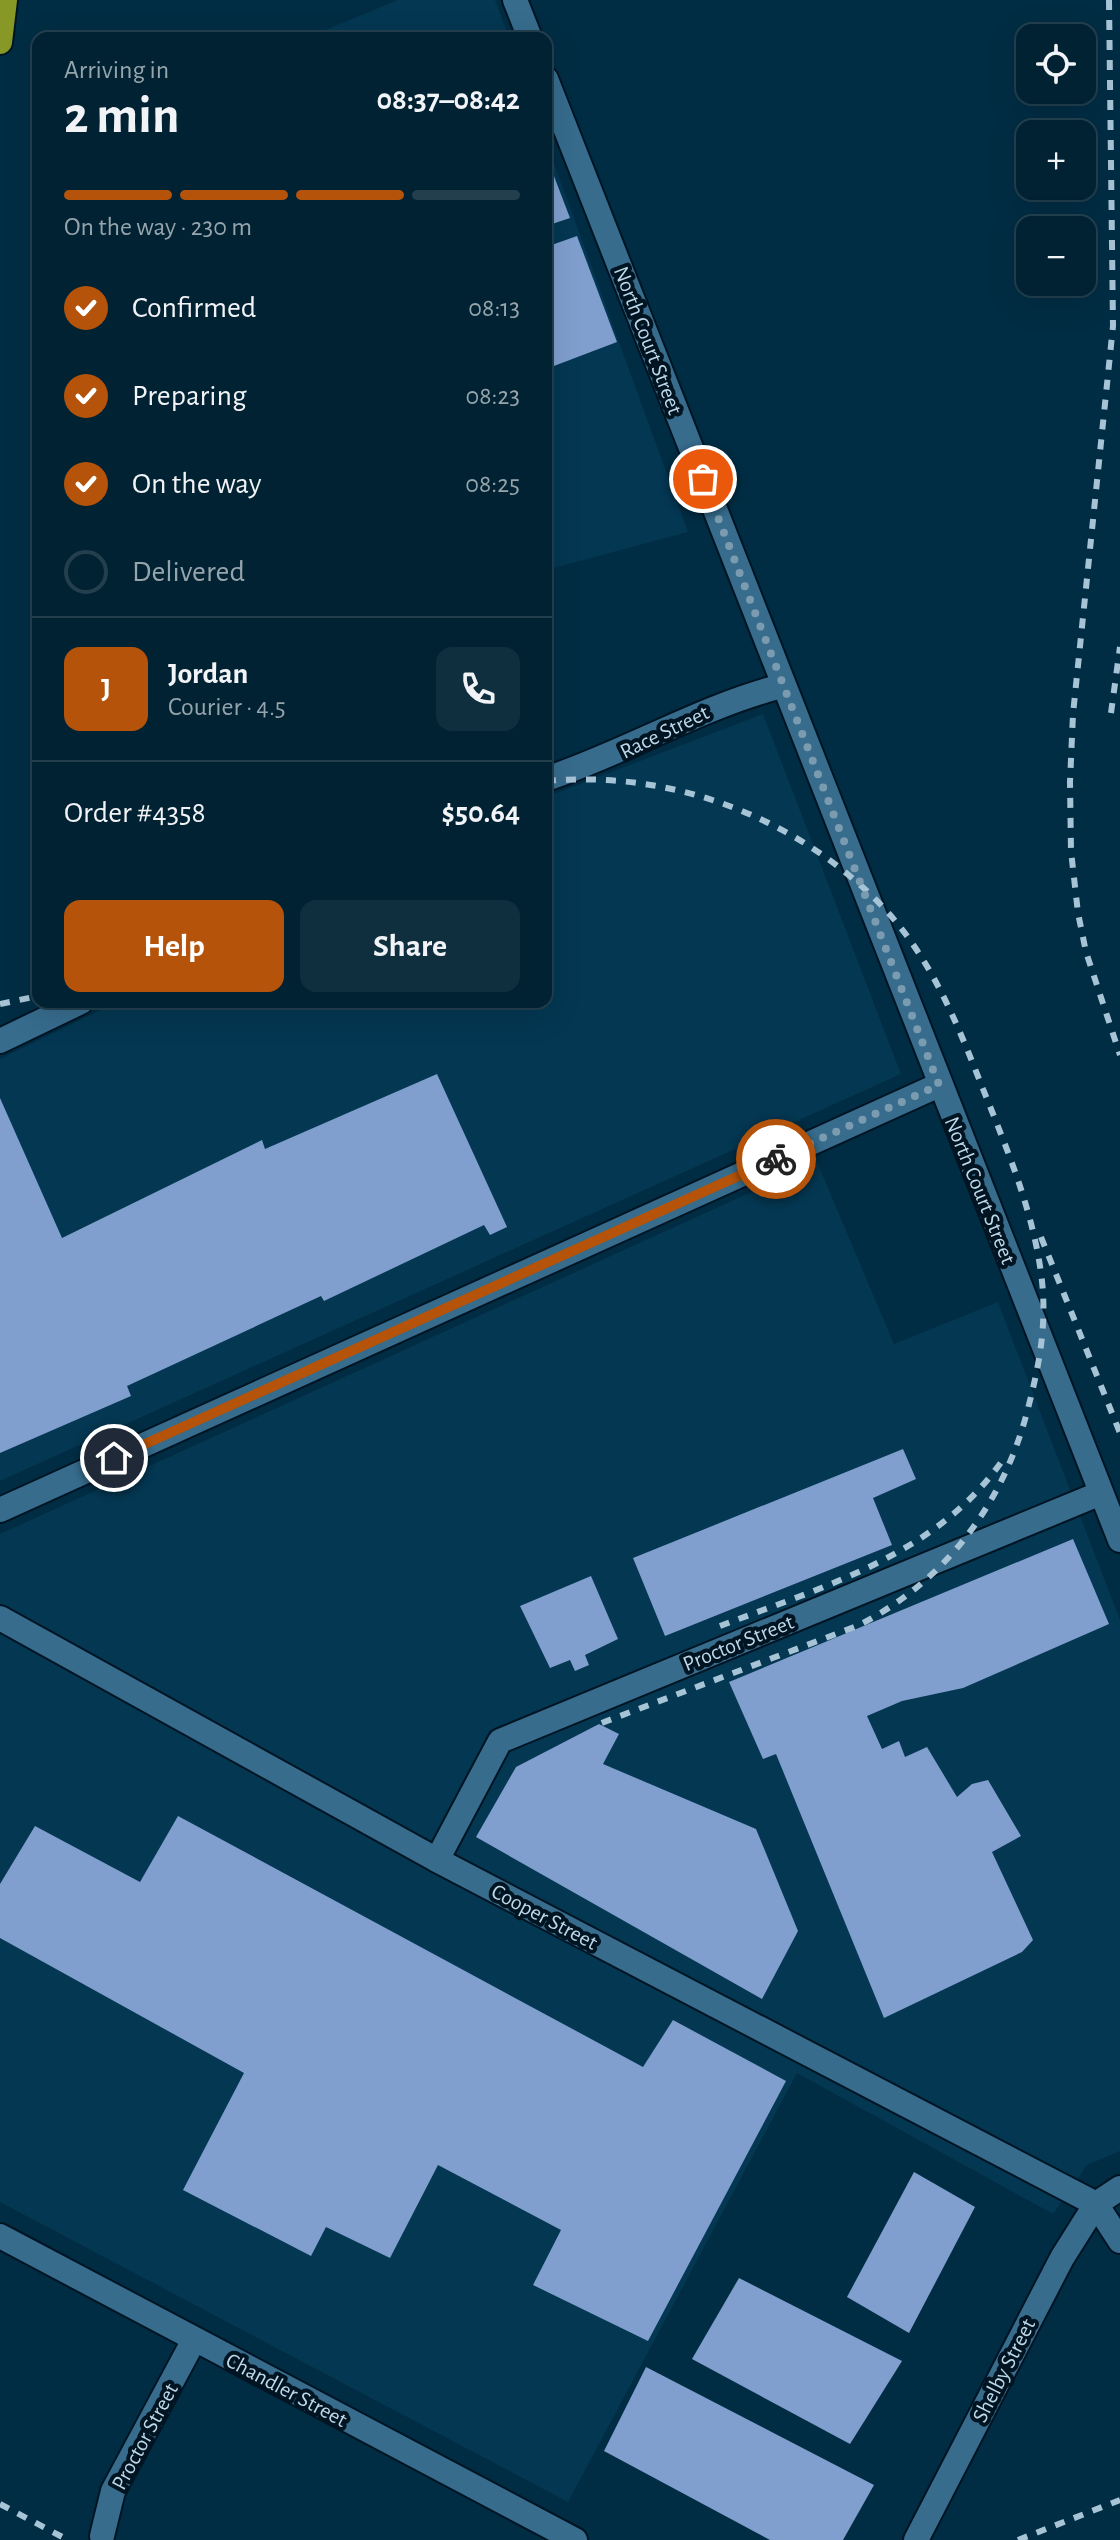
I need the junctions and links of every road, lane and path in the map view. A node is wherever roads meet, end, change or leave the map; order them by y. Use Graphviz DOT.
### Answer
graph roads {
  1 [pos="5,0"];
  2 [pos="515,0"];
  3 [pos="528,32"];
  4 [pos="0,42"];
  5 [pos="552,94"];
  6 [pos="782,686"];
  7 [pos="552,777"];
  8 [pos="69,1008"];
  9 [pos="0,1041"];
  10 [pos="939,1085"];
  11 [pos="1101,1493"];
  12 [pos="0,1510"];
  13 [pos="1120,1540"];
  14 [pos="0,1618"];
  15 [pos="437,1860"];
  16 [pos="1120,2188"];
  17 [pos="1096,2204"];
  18 [pos="0,2236"];
  19 [pos="1120,2241"];
  20 [pos="194,2340"];
  21 [pos="102,2536"];
  22 [pos="575,2540"];
  23 [pos="916,2540"];
  1 -- 4 [label="highway"];
  2 -- 3 [label="street"];
  5 -- 6 [label="street, North Court Street"];
  6 -- 7 [label="street, Race Street"];
  6 -- 10 [label="street, North Court Street"];
  8 -- 9 [label="street"];
  10 -- 11 [label="street, North Court Street"];
  10 -- 12 [label="street"];
  11 -- 13 [label="street, North Court Street"];
  11 -- 15 [label="street, Proctor Street"];
  14 -- 15 [label="street, Cooper Street"];
  15 -- 17 [label="street, Cooper Street"];
  16 -- 17 [label="street"];
  17 -- 19 [label="street"];
  17 -- 23 [label="street, Shelby Street"];
  18 -- 20 [label="street, Chandler Street"];
  20 -- 21 [label="street, Proctor Street"];
  20 -- 22 [label="street, Chandler Street"];
}
